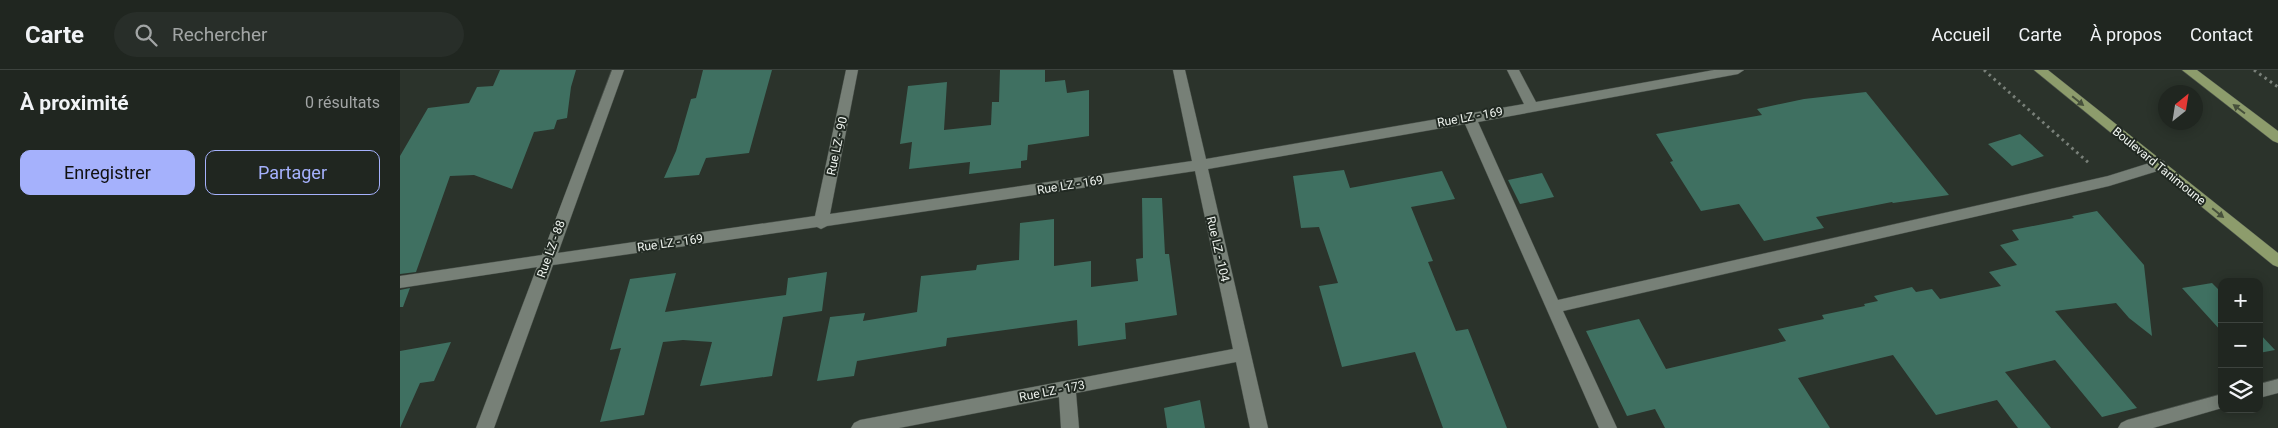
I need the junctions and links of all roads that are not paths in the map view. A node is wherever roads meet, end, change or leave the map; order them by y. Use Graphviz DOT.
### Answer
graph roads {
  1 [pos="618,70"];
  2 [pos="852,70"];
  3 [pos="1179,70"];
  4 [pos="1513,70"];
  5 [pos="1738,70"];
  6 [pos="2040,70"];
  7 [pos="2188,70"];
  8 [pos="1531,106"];
  9 [pos="1469,118"];
  10 [pos="2278,138"];
  11 [pos="2159,165"];
  12 [pos="1199,166"];
  13 [pos="821,223"];
  14 [pos="547,260"];
  15 [pos="2278,261"];
  16 [pos="400,282"];
  17 [pos="1554,307"];
  18 [pos="1243,354"];
  19 [pos="2278,386"];
  20 [pos="1067,388"];
  21 [pos="2263,390"];
  22 [pos="2218,402"];
  23 [pos="485,428"];
  24 [pos="860,428"];
  25 [pos="1070,428"];
  26 [pos="1259,428"];
  27 [pos="1608,428"];
  28 [pos="2126,428"];
  1 -- 14 [label="street, Rue LZ - 88"];
  2 -- 13 [label="street, Rue LZ - 90"];
  3 -- 12 [label="street, Rue LZ - 104"];
  4 -- 8 [label="street"];
  5 -- 8 [label="street, Rue LZ - 169"];
  6 -- 11 [label="main road, Boulevard Tanimoune, one-way"];
  10 -- 7 [label="main road, one-way"];
  8 -- 9 [label="street, Rue LZ - 169"];
  9 -- 12 [label="street, Rue LZ - 169"];
  9 -- 17 [label="street"];
  11 -- 15 [label="main road, Boulevard Tanimoune, one-way"];
  11 -- 17 [label="street"];
  12 -- 13 [label="street, Rue LZ - 169"];
  12 -- 18 [label="street, Rue LZ - 104"];
  13 -- 14 [label="street, Rue LZ - 169"];
  14 -- 16 [label="street, Rue LZ - 169"];
  14 -- 23 [label="street, Rue LZ - 88"];
  17 -- 27 [label="street"];
  18 -- 20 [label="street, Rue LZ - 173"];
  18 -- 26 [label="street, Rue LZ - 104"];
  19 -- 21 [label="street"];
  20 -- 24 [label="street, Rue LZ - 173"];
  20 -- 25 [label="street"];
  22 -- 28 [label="street"];
}
